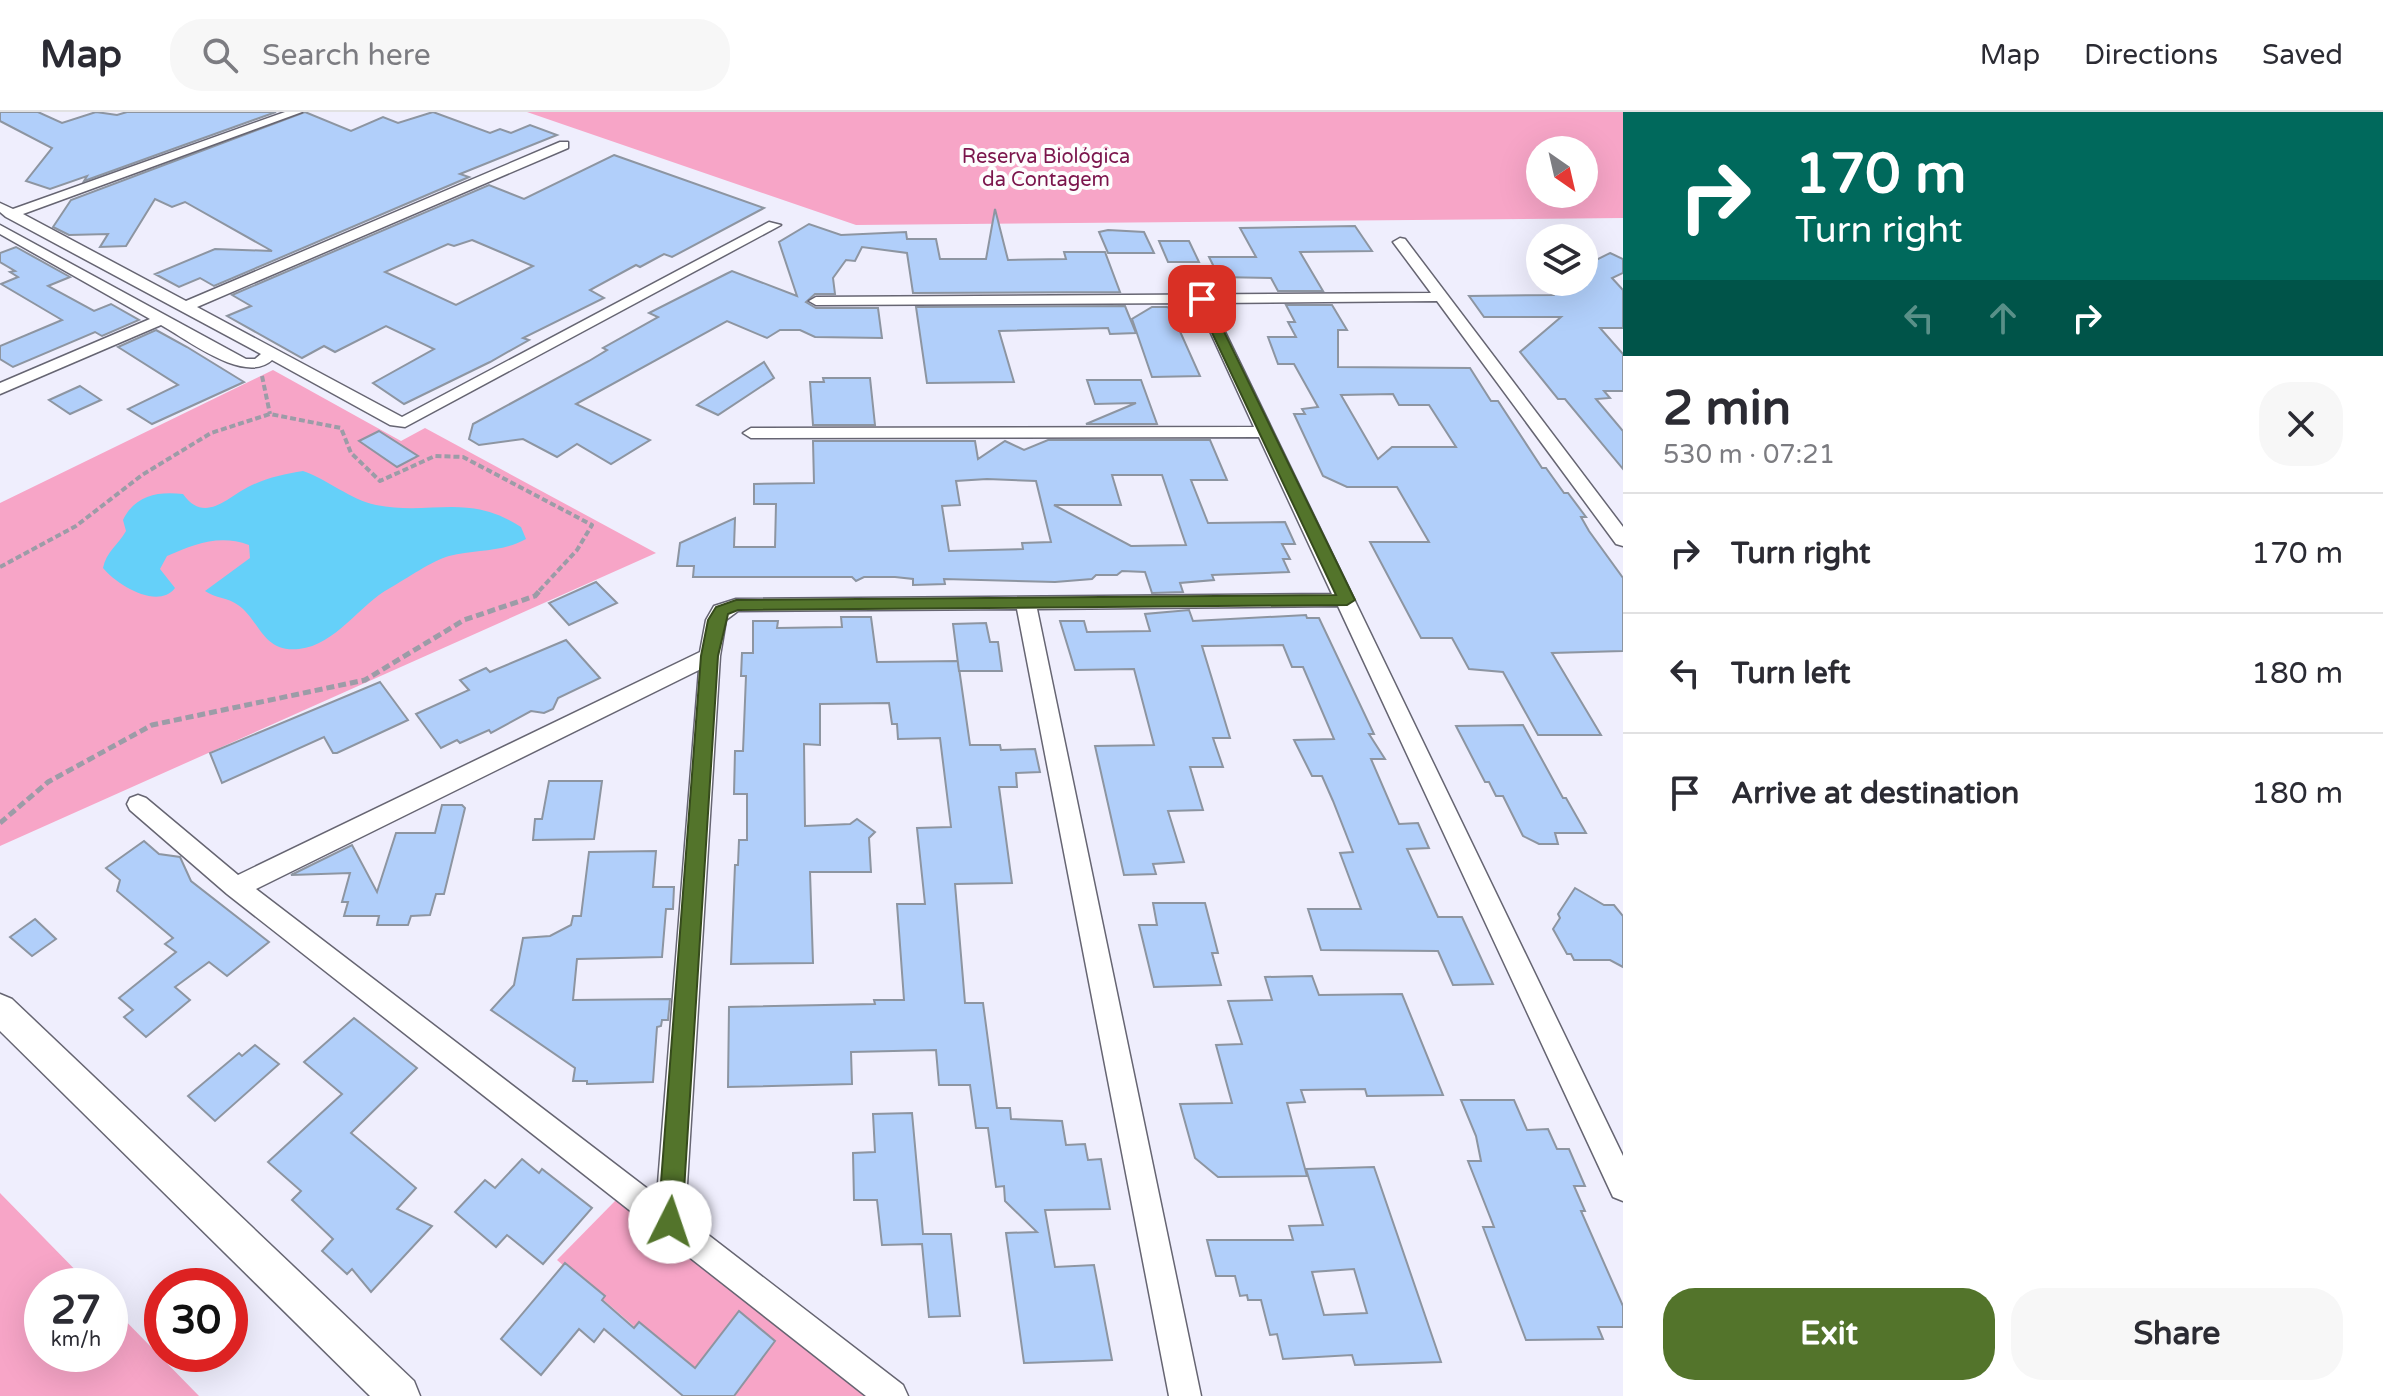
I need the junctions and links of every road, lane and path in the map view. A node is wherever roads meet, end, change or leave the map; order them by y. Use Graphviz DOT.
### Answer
graph roads {
  1 [pos="296,112"];
  2 [pos="564,145"];
  3 [pos="6,210"];
  4 [pos="774,225"];
  5 [pos="0,229"];
  6 [pos="1400,242"];
  7 [pos="91,257"];
  8 [pos="68,266"];
  9 [pos="1441,297"];
  10 [pos="1202,299"];
  11 [pos="816,301"];
  12 [pos="185,307"];
  13 [pos="162,319"];
  14 [pos="265,358"];
  15 [pos="0,389"];
  16 [pos="270,414"];
  17 [pos="1265,432"];
  18 [pos="751,433"];
  19 [pos="1623,540"];
  20 [pos="0,567"];
  21 [pos="1347,600"];
  22 [pos="1026,603"];
  23 [pos="710,656"];
  24 [pos="138,804"];
  25 [pos="0,823"];
  26 [pos="236,887"];
  27 [pos="0,1009"];
  28 [pos="1623,1187"];
  29 [pos="670,1222"];
  30 [pos="399,1396"];
  31 [pos="892,1396"];
  32 [pos="1185,1396"];
  1 -- 3 [label="street"];
  2 -- 12 [label="street"];
  3 -- 7 [label="street"];
  4 -- 14 [label="street"];
  5 -- 8 [label="street"];
  6 -- 9 [label="street"];
  7 -- 8 [label="street"];
  7 -- 12 [label="street"];
  8 -- 13 [label="street"];
  9 -- 10 [label="street"];
  9 -- 19 [label="street"];
  10 -- 11 [label="street"];
  10 -- 17 [label="street"];
  12 -- 14 [label="street"];
  13 -- 14 [label="street"];
  13 -- 15 [label="street"];
  14 -- 16 [label="path"];
  16 -- 20 [label="path"];
  16 -- 25 [label="path"];
  17 -- 18 [label="street"];
  17 -- 21 [label="street"];
  21 -- 22 [label="street"];
  21 -- 28 [label="street"];
  22 -- 23 [label="street"];
  22 -- 32 [label="street"];
  23 -- 26 [label="street"];
  23 -- 29 [label="street"];
  24 -- 26 [label="street"];
  26 -- 29 [label="street"];
  27 -- 30 [label="street"];
  29 -- 31 [label="street"];
}
